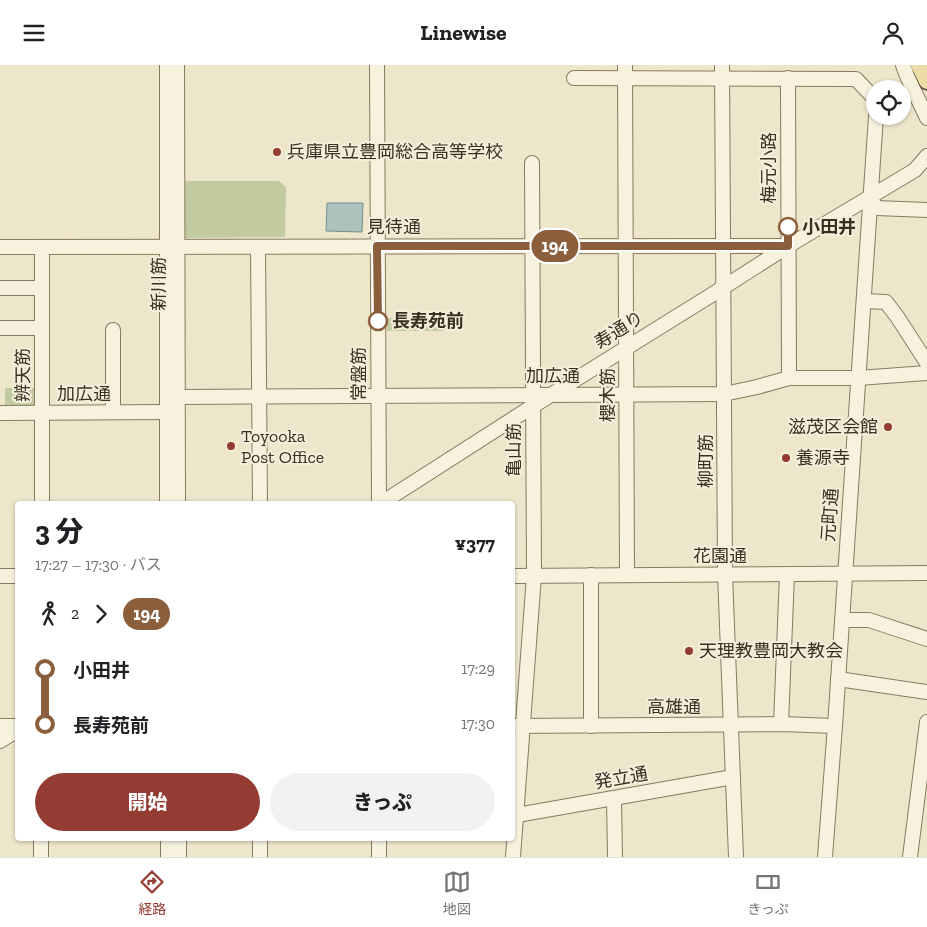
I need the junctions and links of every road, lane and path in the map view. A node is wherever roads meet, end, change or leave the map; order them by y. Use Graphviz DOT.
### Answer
graph roads {
  1 [pos="167,65"];
  2 [pos="177,65"];
  3 [pos="377,65"];
  4 [pos="903,65"];
  5 [pos="919,65"];
  6 [pos="626,72"];
  7 [pos="722,72"];
  8 [pos="574,78"];
  9 [pos="788,78"];
  10 [pos="927,81"];
  11 [pos="866,90"];
  12 [pos="927,117"];
  13 [pos="876,125"];
  14 [pos="927,156"];
  15 [pos="532,163"];
  16 [pos="921,168"];
  17 [pos="875,194"];
  18 [pos="927,210"];
  19 [pos="377,246"];
  20 [pos="533,246"];
  21 [pos="626,246"];
  22 [pos="723,246"];
  23 [pos="788,246"];
  24 [pos="0,247"];
  25 [pos="42,247"];
  26 [pos="172,247"];
  27 [pos="258,247"];
  28 [pos="0,288"];
  29 [pos="42,288"];
  30 [pos="723,288"];
  31 [pos="864,301"];
  32 [pos="42,328"];
  33 [pos="0,329"];
  34 [pos="112,330"];
  35 [pos="626,348"];
  36 [pos="927,363"];
  37 [pos="927,373"];
  38 [pos="858,377"];
  39 [pos="789,378"];
  40 [pos="552,394"];
  41 [pos="627,394"];
  42 [pos="724,394"];
  43 [pos="378,395"];
  44 [pos="178,397"];
  45 [pos="259,397"];
  46 [pos="533,400"];
  47 [pos="113,412"];
  48 [pos="167,412"];
  49 [pos="0,413"];
  50 [pos="42,413"];
  51 [pos="42,501"];
  52 [pos="167,501"];
  53 [pos="178,501"];
  54 [pos="260,501"];
  55 [pos="379,501"];
  56 [pos="383,501"];
  57 [pos="845,573"];
  58 [pos="927,573"];
  59 [pos="725,574"];
  60 [pos="787,574"];
  61 [pos="591,575"];
  62 [pos="627,575"];
  63 [pos="0,576"];
  64 [pos="15,576"];
  65 [pos="515,576"];
  66 [pos="534,576"];
  67 [pos="842,620"];
  68 [pos="927,639"];
  69 [pos="838,679"];
  70 [pos="927,692"];
  71 [pos="927,722"];
  72 [pos="781,724"];
  73 [pos="730,725"];
  74 [pos="0,726"];
  75 [pos="15,726"];
  76 [pos="518,726"];
  77 [pos="591,726"];
  78 [pos="835,726"];
  79 [pos="15,732"];
  80 [pos="0,741"];
  81 [pos="733,777"];
  82 [pos="614,799"];
  83 [pos="517,815"];
  84 [pos="515,836"];
  85 [pos="41,841"];
  86 [pos="168,841"];
  87 [pos="179,841"];
  88 [pos="260,841"];
  89 [pos="379,841"];
  90 [pos="515,841"];
  91 [pos="41,857"];
  92 [pos="168,857"];
  93 [pos="180,857"];
  94 [pos="260,857"];
  95 [pos="379,857"];
  96 [pos="513,857"];
  97 [pos="615,857"];
  98 [pos="736,857"];
  99 [pos="825,857"];
  100 [pos="910,857"];
  1 -- 26 [label="street, 新川筋"];
  2 -- 26 [label="street, 新川筋"];
  3 -- 19 [label="street, 常盤筋"];
  4 -- 12 [label="street"];
  5 -- 10 [label="main road"];
  6 -- 7 [label="street"];
  6 -- 8 [label="street"];
  6 -- 21 [label="street, 櫻木筋"];
  7 -- 9 [label="street"];
  7 -- 22 [label="street, 柳町筋"];
  9 -- 11 [label="street"];
  9 -- 23 [label="street, 梅元小路"];
  13 -- 17 [label="street, 元町通"];
  14 -- 16 [label="street, 寿通り"];
  15 -- 20 [label="street, 亀山筋"];
  16 -- 17 [label="street, 寿通り"];
  17 -- 18 [label="street"];
  17 -- 23 [label="street, 寿通り"];
  17 -- 31 [label="street, 元町通"];
  19 -- 20 [label="street, 見待通"];
  19 -- 27 [label="street, 見待通"];
  19 -- 43 [label="street, 常盤筋"];
  20 -- 21 [label="street, 見待通"];
  20 -- 46 [label="street, 亀山筋"];
  21 -- 22 [label="street, 見待通"];
  21 -- 35 [label="street, 櫻木筋"];
  22 -- 23 [label="street, 見待通"];
  22 -- 30 [label="street, 柳町筋"];
  23 -- 30 [label="street, 寿通り"];
  23 -- 39 [label="street, 梅元小路"];
  24 -- 25 [label="street, 見待通"];
  25 -- 26 [label="street, 見待通"];
  25 -- 29 [label="street, 辨天筋"];
  26 -- 27 [label="street, 見待通"];
  26 -- 44 [label="street, 新川筋"];
  26 -- 48 [label="street, 新川筋"];
  27 -- 45 [label="street"];
  28 -- 29 [label="street"];
  29 -- 32 [label="street, 辨天筋"];
  30 -- 35 [label="street, 寿通り"];
  30 -- 42 [label="street, 柳町筋"];
  31 -- 36 [label="street"];
  31 -- 38 [label="street, 元町通"];
  32 -- 33 [label="street"];
  32 -- 50 [label="street, 辨天筋"];
  34 -- 47 [label="street"];
  35 -- 40 [label="street, 寿通り"];
  35 -- 41 [label="street, 櫻木筋"];
  37 -- 38 [label="street, 加広通"];
  38 -- 39 [label="street, 加広通"];
  38 -- 57 [label="street, 元町通"];
  39 -- 42 [label="street, 加広通"];
  40 -- 41 [label="street, 加広通"];
  40 -- 46 [label="street, 寿通り"];
  41 -- 42 [label="street, 加広通"];
  41 -- 62 [label="street, 櫻木筋"];
  42 -- 59 [label="street, 柳町筋"];
  43 -- 45 [label="street, 加広通"];
  43 -- 46 [label="street, 加広通"];
  43 -- 55 [label="street, 常盤筋"];
  44 -- 45 [label="street, 加広通"];
  44 -- 53 [label="street, 新川筋"];
  45 -- 54 [label="street"];
  46 -- 56 [label="street, 寿通り"];
  46 -- 66 [label="street, 亀山筋"];
  47 -- 48 [label="street, 加広通"];
  47 -- 50 [label="street, 加広通"];
  48 -- 52 [label="street, 新川筋"];
  49 -- 50 [label="street, 加広通"];
  50 -- 51 [label="street, 辨天筋"];
  57 -- 58 [label="street, 花園通"];
  57 -- 60 [label="street, 花園通"];
  57 -- 67 [label="street, 元町通"];
  59 -- 60 [label="street, 花園通"];
  59 -- 62 [label="street, 花園通"];
  59 -- 73 [label="street, 柳町筋"];
  60 -- 72 [label="street"];
  61 -- 62 [label="street, 花園通"];
  61 -- 66 [label="street, 花園通"];
  61 -- 77 [label="street"];
  63 -- 64 [label="street"];
  65 -- 66 [label="street, 花園通"];
  66 -- 76 [label="street, 亀山筋"];
  67 -- 68 [label="street"];
  67 -- 69 [label="street, 元町通"];
  69 -- 70 [label="street"];
  69 -- 78 [label="street, 元町通"];
  71 -- 100 [label="street"];
  72 -- 73 [label="street, 高雄通"];
  72 -- 78 [label="street, 高雄通"];
  73 -- 77 [label="street, 高雄通"];
  73 -- 81 [label="street, 柳町筋"];
  74 -- 75 [label="street"];
  76 -- 77 [label="street, 高雄通"];
  76 -- 83 [label="street, 亀山筋"];
  78 -- 99 [label="street, 元町通"];
  79 -- 80 [label="street"];
  81 -- 82 [label="street, 発立通"];
  81 -- 98 [label="street, 柳町筋"];
  82 -- 83 [label="street, 発立通"];
  82 -- 97 [label="street"];
  83 -- 84 [label="street, 亀山筋"];
  85 -- 91 [label="street"];
  86 -- 92 [label="street"];
  87 -- 93 [label="street"];
  88 -- 94 [label="street"];
  89 -- 95 [label="street"];
  90 -- 96 [label="street, 亀山筋"];
}
